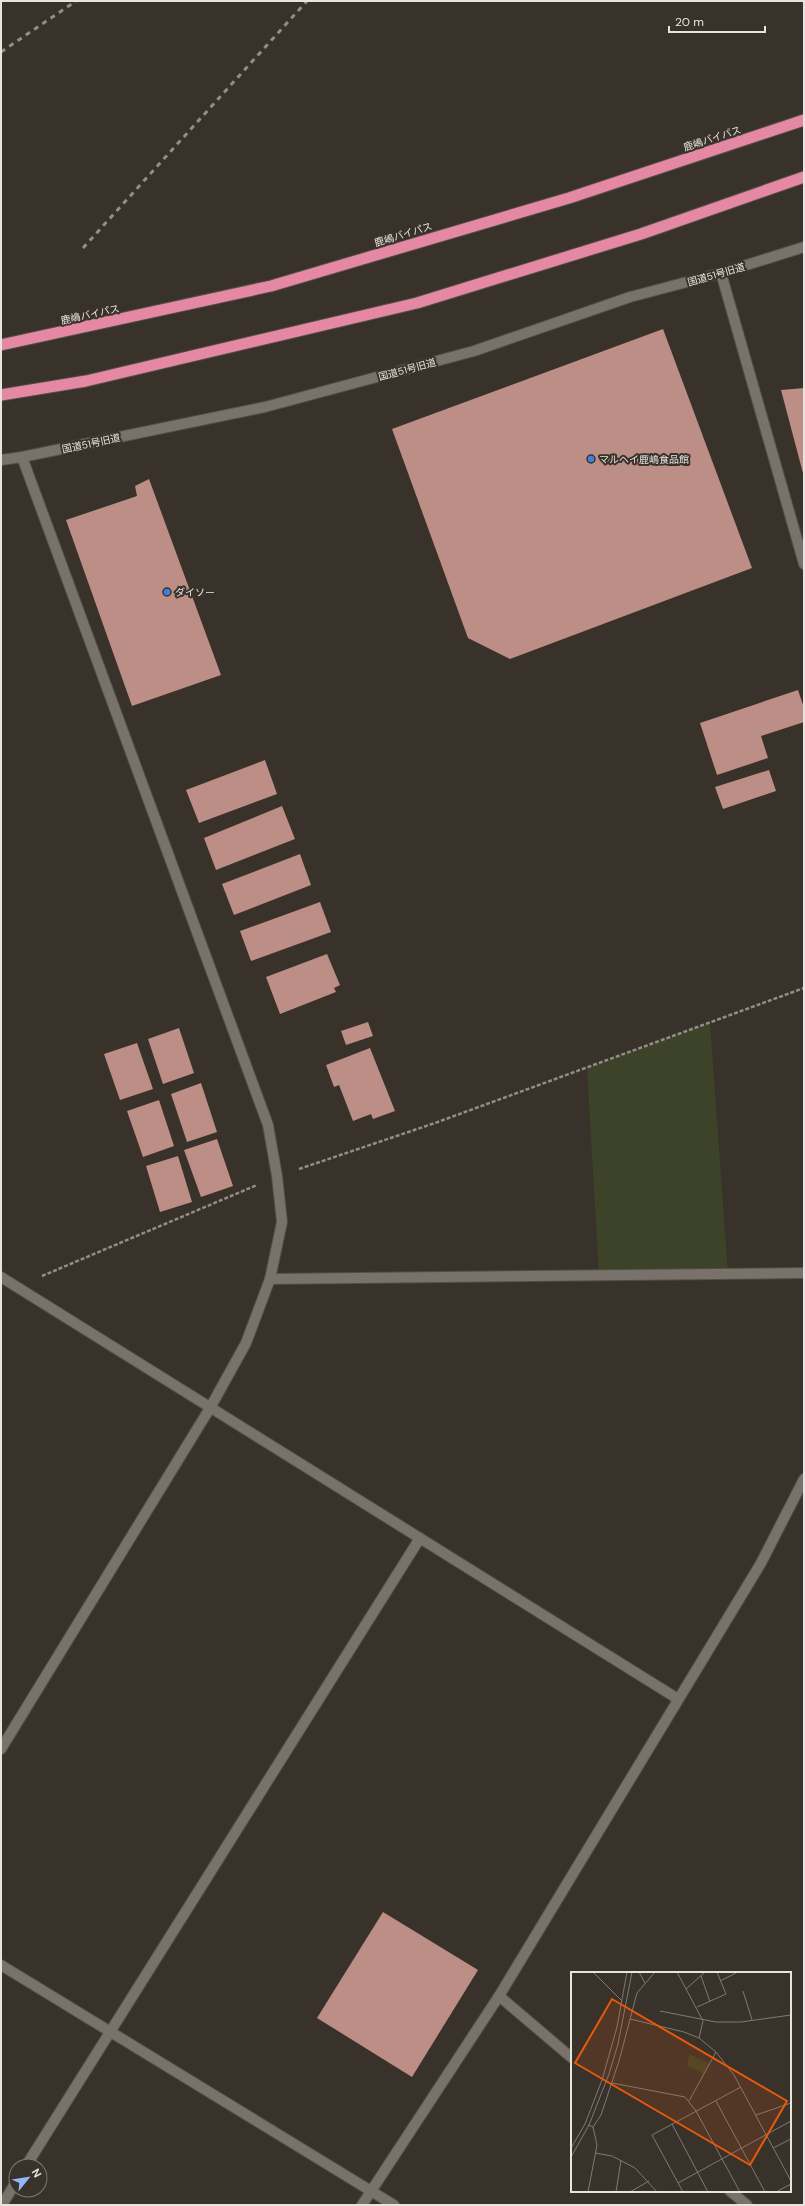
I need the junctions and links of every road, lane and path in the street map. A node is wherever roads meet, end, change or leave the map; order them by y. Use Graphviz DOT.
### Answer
graph roads {
  1 [pos="804,120"];
  2 [pos="804,177"];
  3 [pos="804,247"];
  4 [pos="721,273"];
  5 [pos="1,345"];
  6 [pos="1,395"];
  7 [pos="22,457"];
  8 [pos="1,460"];
  9 [pos="804,564"];
  10 [pos="804,988"];
  11 [pos="277,1176"];
  12 [pos="804,1273"];
  13 [pos="1,1277"];
  14 [pos="270,1279"];
  15 [pos="18,1286"];
  16 [pos="210,1408"];
  17 [pos="804,1479"];
  18 [pos="420,1538"];
  19 [pos="678,1699"];
  20 [pos="1,1749"];
  21 [pos="1,1965"];
  22 [pos="498,1996"];
  23 [pos="110,2032"];
  24 [pos="571,2057"];
  25 [pos="31,2158"];
  26 [pos="372,2191"];
  27 [pos="731,2192"];
  28 [pos="8,2195"];
  29 [pos="2,2205"];
  30 [pos="362,2205"];
  31 [pos="394,2205"];
  32 [pos="747,2205"];
  1 -- 5 [label="highway, 鹿嶋バイパス"];
  2 -- 6 [label="highway"];
  3 -- 4 [label="street, 国道51号旧道"];
  4 -- 7 [label="street, 国道51号旧道"];
  4 -- 9 [label="street"];
  7 -- 8 [label="street, 国道51号旧道"];
  7 -- 11 [label="street"];
  10 -- 11 [label="path"];
  11 -- 14 [label="street"];
  11 -- 15 [label="path"];
  12 -- 14 [label="street"];
  13 -- 15 [label="street"];
  14 -- 16 [label="street"];
  15 -- 16 [label="street"];
  16 -- 18 [label="street"];
  16 -- 20 [label="street"];
  17 -- 19 [label="street"];
  18 -- 19 [label="street"];
  18 -- 23 [label="street"];
  19 -- 22 [label="street"];
  21 -- 23 [label="street"];
  22 -- 24 [label="street"];
  22 -- 26 [label="street"];
  23 -- 25 [label="street"];
  23 -- 26 [label="street"];
  26 -- 30 [label="street"];
  26 -- 31 [label="street"];
  27 -- 32 [label="street"];
  28 -- 29 [label="street"];
}
